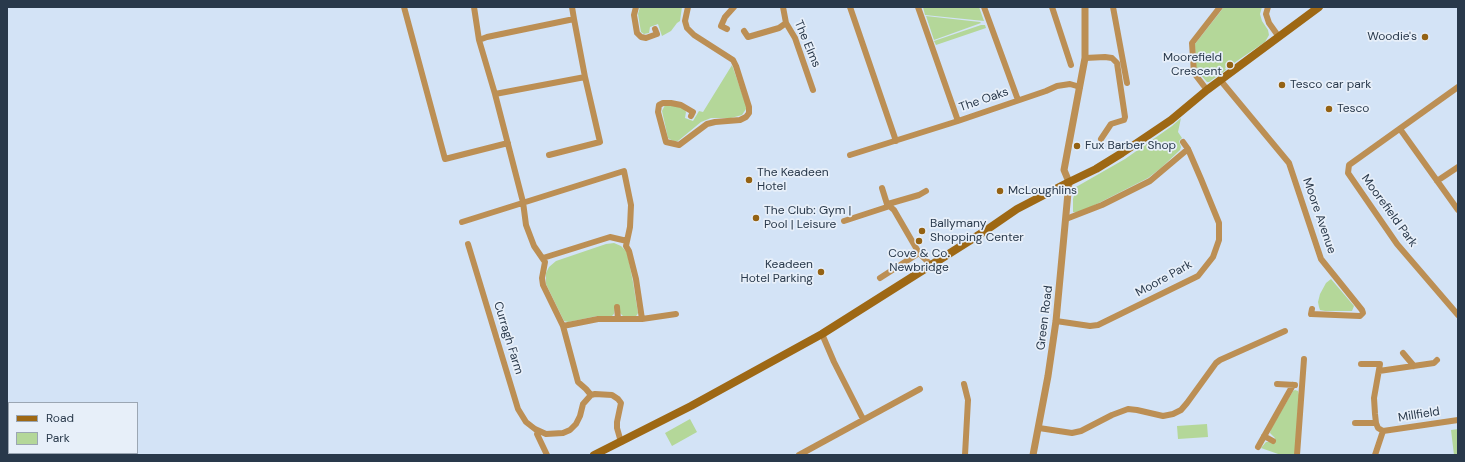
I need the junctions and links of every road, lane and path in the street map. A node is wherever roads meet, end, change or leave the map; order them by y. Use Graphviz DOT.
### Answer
graph roads {
  1 [pos="404,7"];
  2 [pos="474,7"];
  3 [pos="572,7"];
  4 [pos="636,7"];
  5 [pos="688,7"];
  6 [pos="734,7"];
  7 [pos="783,7"];
  8 [pos="850,7"];
  9 [pos="918,7"];
  10 [pos="984,7"];
  11 [pos="1052,7"];
  12 [pos="1085,7"];
  13 [pos="1113,7"];
  14 [pos="1220,7"];
  15 [pos="1268,7"];
  16 [pos="1319,7"];
  17 [pos="574,19"];
  18 [pos="786,23"];
  19 [pos="655,29"];
  20 [pos="727,29"];
  21 [pos="744,31"];
  22 [pos="1279,36"];
  23 [pos="479,40"];
  24 [pos="1085,58"];
  25 [pos="1071,65"];
  26 [pos="585,77"];
  27 [pos="1221,80"];
  28 [pos="1127,83"];
  29 [pos="1458,86"];
  30 [pos="1080,87"];
  31 [pos="813,90"];
  32 [pos="1207,90"];
  33 [pos="495,94"];
  34 [pos="1018,100"];
  35 [pos="691,116"];
  36 [pos="958,120"];
  37 [pos="1400,129"];
  38 [pos="1101,139"];
  39 [pos="896,141"];
  40 [pos="1183,142"];
  41 [pos="508,143"];
  42 [pos="1188,148"];
  43 [pos="549,155"];
  44 [pos="850,155"];
  45 [pos="1458,167"];
  46 [pos="1437,181"];
  47 [pos="1069,182"];
  48 [pos="882,188"];
  49 [pos="926,191"];
  50 [pos="523,202"];
  51 [pos="889,205"];
  52 [pos="1458,210"];
  53 [pos="1066,219"];
  54 [pos="844,221"];
  55 [pos="462,222"];
  56 [pos="627,241"];
  57 [pos="468,244"];
  58 [pos="919,253"];
  59 [pos="543,258"];
  60 [pos="931,265"];
  61 [pos="880,278"];
  62 [pos="617,307"];
  63 [pos="1310,312"];
  64 [pos="676,314"];
  65 [pos="1458,315"];
  66 [pos="618,319"];
  67 [pos="642,319"];
  68 [pos="1056,322"];
  69 [pos="563,326"];
  70 [pos="1285,331"];
  71 [pos="822,334"];
  72 [pos="1403,354"];
  73 [pos="1304,358"];
  74 [pos="1437,360"];
  75 [pos="1361,364"];
  76 [pos="1414,366"];
  77 [pos="1379,371"];
  78 [pos="964,384"];
  79 [pos="1277,384"];
  80 [pos="1293,385"];
  81 [pos="1302,386"];
  82 [pos="920,389"];
  83 [pos="591,395"];
  84 [pos="863,420"];
  85 [pos="1458,420"];
  86 [pos="1355,423"];
  87 [pos="1376,423"];
  88 [pos="1038,428"];
  89 [pos="538,431"];
  90 [pos="1383,431"];
  91 [pos="1264,436"];
  92 [pos="1273,441"];
  93 [pos="621,442"];
  94 [pos="1258,447"];
  95 [pos="546,455"];
  96 [pos="595,455"];
  97 [pos="799,455"];
  98 [pos="965,455"];
  99 [pos="1034,455"];
  100 [pos="1297,455"];
  101 [pos="1375,455"];
  1 -- 41 [label="street"];
  2 -- 23 [label="street"];
  3 -- 17 [label="street"];
  4 -- 19 [label="street"];
  5 -- 35 [label="street"];
  6 -- 20 [label="street"];
  7 -- 18 [label="street, The Elms"];
  8 -- 39 [label="street"];
  9 -- 36 [label="street"];
  10 -- 34 [label="street"];
  11 -- 25 [label="street"];
  12 -- 24 [label="street, Green Road"];
  13 -- 28 [label="street"];
  14 -- 32 [label="street"];
  15 -- 22 [label="street"];
  16 -- 22 [label="main road"];
  17 -- 23 [label="street"];
  17 -- 26 [label="street"];
  18 -- 21 [label="street"];
  18 -- 31 [label="street, The Elms"];
  22 -- 27 [label="main road"];
  23 -- 33 [label="street"];
  24 -- 30 [label="street, Green Road"];
  24 -- 38 [label="street"];
  26 -- 33 [label="street"];
  26 -- 43 [label="street"];
  27 -- 32 [label="main road"];
  27 -- 63 [label="street, Moore Avenue"];
  29 -- 37 [label="street, Moorefield Park"];
  30 -- 34 [label="street, The Oaks"];
  30 -- 47 [label="street, Green Road"];
  32 -- 47 [label="main road"];
  33 -- 41 [label="street"];
  34 -- 36 [label="street, The Oaks"];
  36 -- 39 [label="street, The Oaks"];
  37 -- 46 [label="street"];
  37 -- 65 [label="street, Moorefield Park"];
  39 -- 44 [label="street, The Oaks"];
  40 -- 42 [label="street, Moore Park"];
  41 -- 50 [label="street"];
  42 -- 53 [label="street"];
  42 -- 68 [label="street, Moore Park"];
  45 -- 46 [label="street"];
  46 -- 52 [label="street"];
  47 -- 53 [label="street, Green Road"];
  47 -- 60 [label="main road"];
  48 -- 51 [label="street"];
  49 -- 51 [label="street"];
  50 -- 55 [label="street"];
  50 -- 56 [label="street"];
  50 -- 59 [label="street"];
  51 -- 54 [label="street"];
  51 -- 58 [label="street"];
  53 -- 68 [label="street, Green Road"];
  56 -- 59 [label="street"];
  56 -- 67 [label="street"];
  57 -- 89 [label="street, Curragh Farm"];
  58 -- 60 [label="street"];
  58 -- 61 [label="street"];
  59 -- 69 [label="street"];
  60 -- 71 [label="main road"];
  62 -- 66 [label="street"];
  64 -- 67 [label="street"];
  66 -- 67 [label="street"];
  66 -- 69 [label="street"];
  68 -- 88 [label="street, Green Road"];
  69 -- 83 [label="street"];
  70 -- 88 [label="street"];
  71 -- 84 [label="street"];
  71 -- 93 [label="main road"];
  72 -- 76 [label="street"];
  73 -- 81 [label="street"];
  74 -- 76 [label="street"];
  75 -- 77 [label="street"];
  76 -- 77 [label="street"];
  77 -- 87 [label="street"];
  78 -- 98 [label="street"];
  79 -- 80 [label="street"];
  80 -- 81 [label="street"];
  80 -- 91 [label="street"];
  81 -- 100 [label="street"];
  82 -- 84 [label="street"];
  83 -- 89 [label="street"];
  83 -- 93 [label="street"];
  84 -- 97 [label="street"];
  85 -- 90 [label="street, Millfield"];
  86 -- 87 [label="street"];
  87 -- 90 [label="street"];
  88 -- 99 [label="street, Green Road"];
  89 -- 95 [label="street"];
  90 -- 101 [label="street"];
  91 -- 92 [label="street"];
  91 -- 94 [label="street"];
  93 -- 96 [label="main road"];
}
